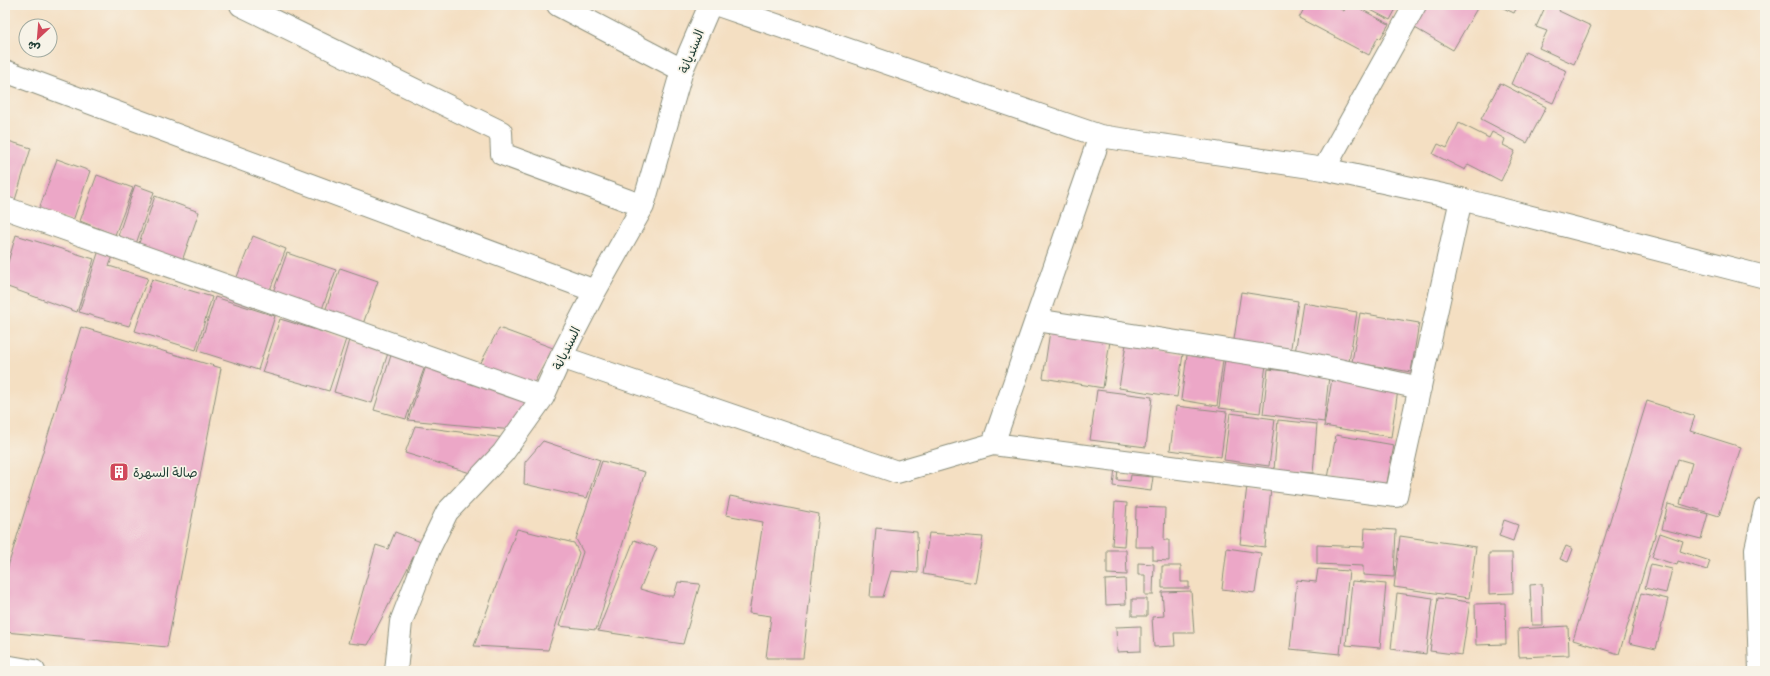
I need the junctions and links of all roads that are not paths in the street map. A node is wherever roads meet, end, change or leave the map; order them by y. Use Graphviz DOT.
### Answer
graph roads {
  1 [pos="241,5"];
  2 [pos="558,5"];
  3 [pos="710,5"];
  4 [pos="718,5"];
  5 [pos="1415,5"];
  6 [pos="682,70"];
  7 [pos="5,71"];
  8 [pos="1100,136"];
  9 [pos="1324,169"];
  10 [pos="1461,199"];
  11 [pos="643,206"];
  12 [pos="5,208"];
  13 [pos="1765,277"];
  14 [pos="595,291"];
  15 [pos="1036,320"];
  16 [pos="561,357"];
  17 [pos="1420,388"];
  18 [pos="543,398"];
  19 [pos="993,444"];
  20 [pos="1765,509"];
  21 [pos="5,666"];
  22 [pos="34,671"];
  23 [pos="396,671"];
  24 [pos="1760,671"];
  1 -- 11 [label="street"];
  2 -- 6 [label="street"];
  3 -- 6 [label="street, السنديانة"];
  4 -- 8 [label="street"];
  5 -- 9 [label="street"];
  6 -- 11 [label="street, السنديانة"];
  7 -- 14 [label="street"];
  8 -- 9 [label="street"];
  8 -- 15 [label="street"];
  9 -- 10 [label="street"];
  10 -- 13 [label="street"];
  10 -- 17 [label="street"];
  11 -- 14 [label="street, السنديانة"];
  12 -- 18 [label="street"];
  14 -- 16 [label="street, السنديانة"];
  15 -- 17 [label="street"];
  15 -- 19 [label="street"];
  16 -- 18 [label="street, السنديانة"];
  16 -- 19 [label="street"];
  17 -- 19 [label="street"];
  18 -- 23 [label="street, السنديانة"];
  20 -- 24 [label="street"];
  21 -- 22 [label="street"];
}
